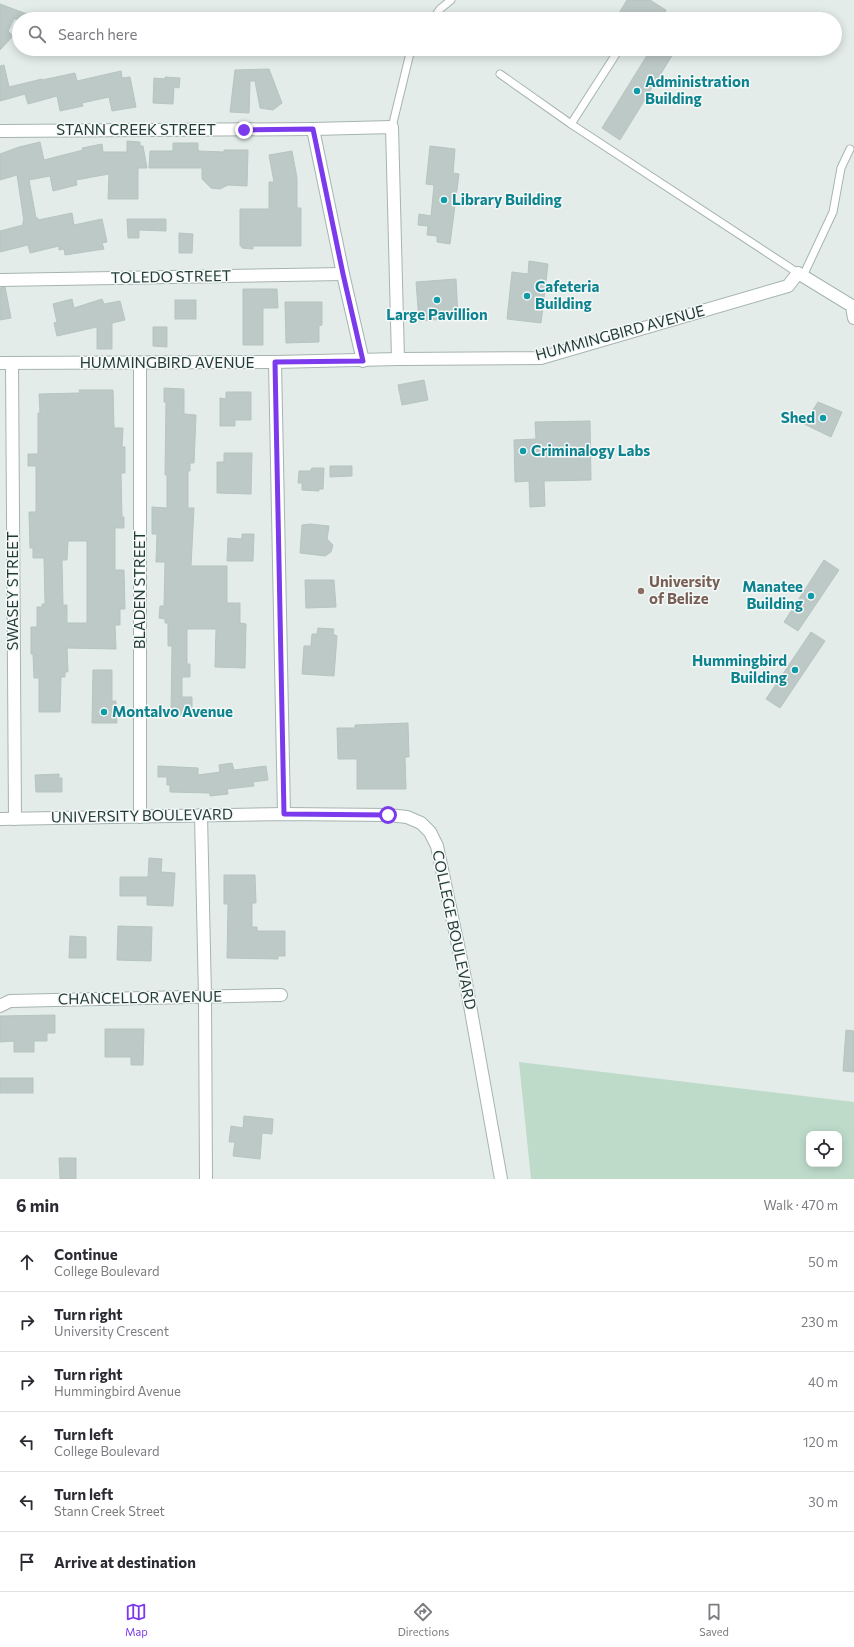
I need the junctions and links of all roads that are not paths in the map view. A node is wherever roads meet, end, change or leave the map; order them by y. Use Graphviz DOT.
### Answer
graph roads {
  1 [pos="451,0"];
  2 [pos="438,12"];
  3 [pos="409,56"];
  4 [pos="615,56"];
  5 [pos="500,74"];
  6 [pos="571,124"];
  7 [pos="392,127"];
  8 [pos="313,129"];
  9 [pos="0,131"];
  10 [pos="850,149"];
  11 [pos="343,274"];
  12 [pos="801,274"];
  13 [pos="0,280"];
  14 [pos="854,318"];
  15 [pos="398,359"];
  16 [pos="363,361"];
  17 [pos="275,362"];
  18 [pos="0,363"];
  19 [pos="12,363"];
  20 [pos="140,364"];
  21 [pos="284,814"];
  22 [pos="201,815"];
  23 [pos="140,817"];
  24 [pos="0,819"];
  25 [pos="15,819"];
  26 [pos="281,995"];
  27 [pos="205,997"];
  28 [pos="0,1006"];
  29 [pos="206,1179"];
  30 [pos="501,1179"];
  1 -- 2 [label="lane"];
  3 -- 7 [label="lane"];
  4 -- 6 [label="lane"];
  5 -- 6 [label="lane"];
  6 -- 12 [label="lane"];
  7 -- 8 [label="street, STANN CREEK STREET"];
  7 -- 15 [label="street"];
  8 -- 9 [label="street, STANN CREEK STREET"];
  8 -- 11 [label="street"];
  10 -- 12 [label="lane"];
  11 -- 13 [label="street, TOLEDO STREET"];
  11 -- 16 [label="street"];
  12 -- 14 [label="street"];
  12 -- 15 [label="street, HUMMINGBIRD AVENUE"];
  15 -- 16 [label="street, HUMMINGBIRD AVENUE"];
  16 -- 17 [label="street, HUMMINGBIRD AVENUE"];
  17 -- 20 [label="street, HUMMINGBIRD AVENUE"];
  17 -- 21 [label="street"];
  18 -- 19 [label="street, HUMMINGBIRD AVENUE"];
  19 -- 20 [label="street, HUMMINGBIRD AVENUE"];
  19 -- 25 [label="street, SWASEY STREET"];
  20 -- 23 [label="street, BLADEN STREET"];
  21 -- 22 [label="street, UNIVERSITY BOULEVARD"];
  21 -- 30 [label="street, COLLEGE BOULEVARD"];
  22 -- 23 [label="street, UNIVERSITY BOULEVARD"];
  22 -- 27 [label="street"];
  23 -- 25 [label="street, UNIVERSITY BOULEVARD"];
  24 -- 25 [label="street, UNIVERSITY BOULEVARD"];
  26 -- 27 [label="street, CHANCELLOR AVENUE"];
  27 -- 28 [label="street, CHANCELLOR AVENUE"];
  27 -- 29 [label="street"];
}
